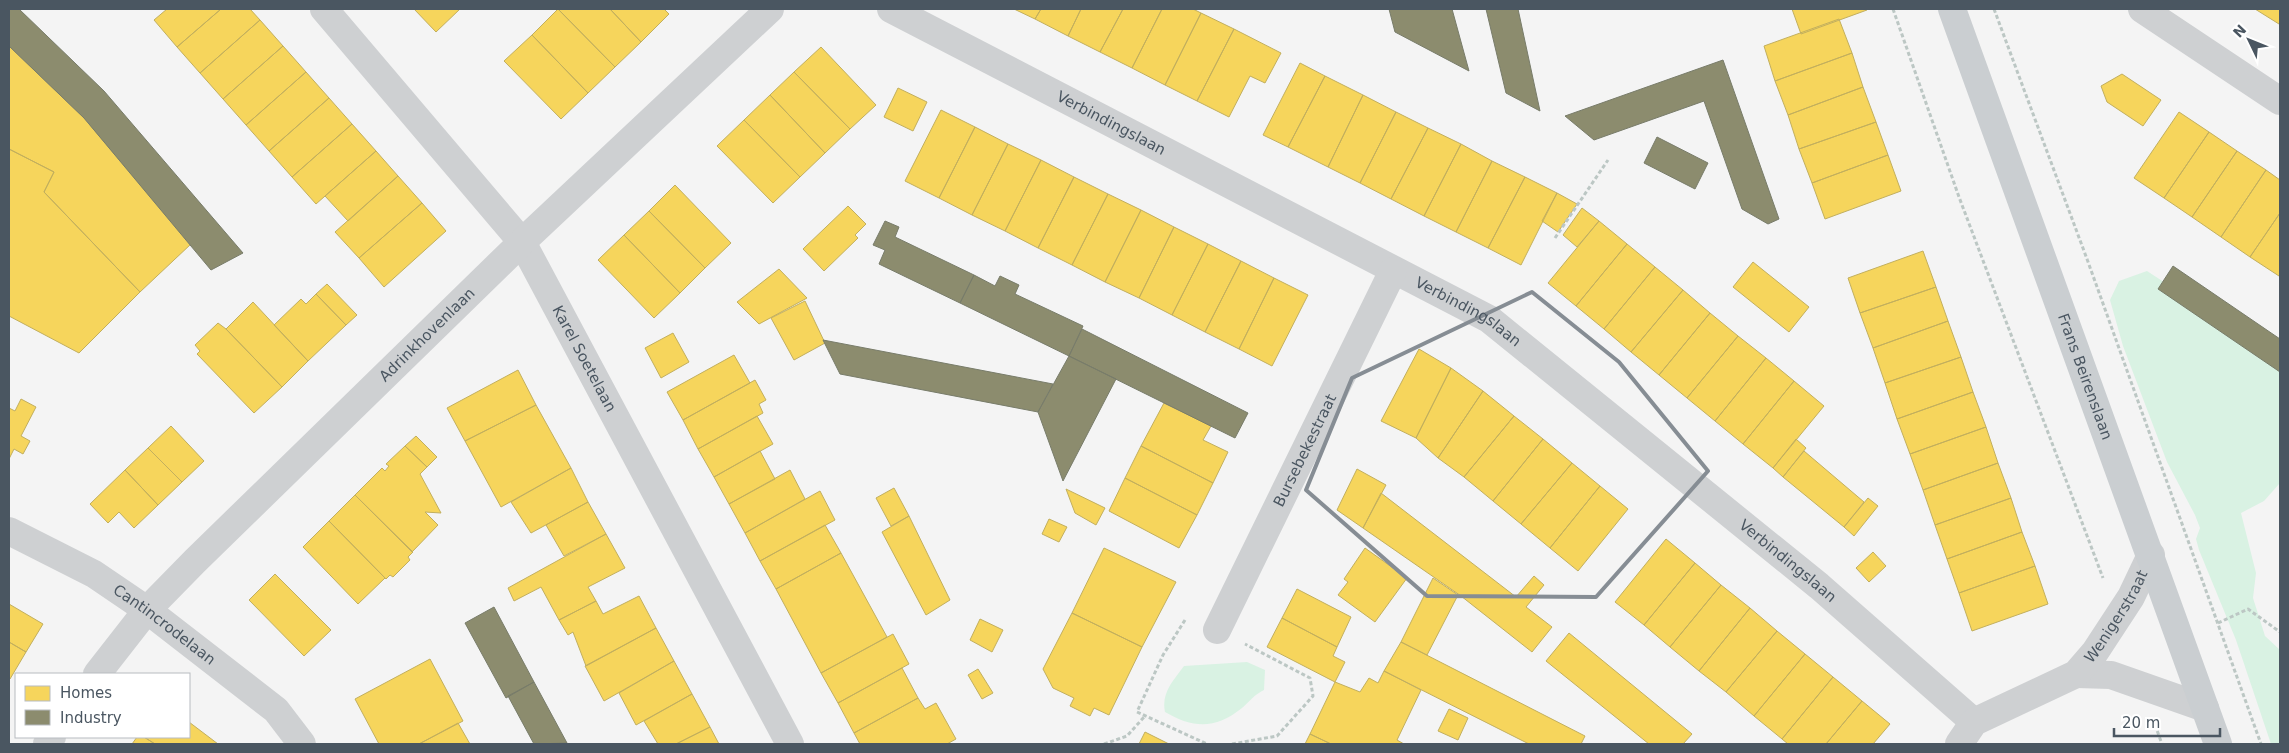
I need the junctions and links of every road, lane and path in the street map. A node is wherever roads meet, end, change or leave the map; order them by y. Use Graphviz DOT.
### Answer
graph roads {
  1 [pos="324,9"];
  2 [pos="770,9"];
  3 [pos="891,9"];
  4 [pos="1893,9"];
  5 [pos="1952,9"];
  6 [pos="1994,9"];
  7 [pos="2142,9"];
  8 [pos="2280,101"];
  9 [pos="1608,160"];
  10 [pos="1555,238"];
  11 [pos="522,242"];
  12 [pos="1394,271"];
  13 [pos="9,531"];
  14 [pos="2151,555"];
  15 [pos="148,610"];
  16 [pos="2117,617"];
  17 [pos="2218,623"];
  18 [pos="1217,630"];
  19 [pos="2280,632"];
  20 [pos="98,673"];
  21 [pos="2076,674"];
  22 [pos="2141,686"];
  23 [pos="2205,708"];
  24 [pos="1145,716"];
  25 [pos="1974,722"];
  26 [pos="302,744"];
  27 [pos="790,744"];
  28 [pos="1104,744"];
  29 [pos="1207,744"];
  30 [pos="1232,744"];
  31 [pos="1959,744"];
  32 [pos="2162,744"];
  33 [pos="2218,744"];
  34 [pos="2261,744"];
  1 -- 11 [label="street, Karel Soetelaan"];
  2 -- 11 [label="street, Adrinkhovenlaan"];
  3 -- 12 [label="street, Verbindingslaan"];
  4 -- 16 [label="path"];
  5 -- 14 [label="main road, Frans Beirenslaan"];
  6 -- 17 [label="path"];
  7 -- 8 [label="street"];
  9 -- 10 [label="path"];
  11 -- 15 [label="street, Adrinkhovenlaan"];
  11 -- 27 [label="street, Karel Soetelaan"];
  12 -- 18 [label="street, Bursebekestraat"];
  12 -- 25 [label="street, Verbindingslaan"];
  13 -- 15 [label="street, Cantincrodelaan"];
  14 -- 16 [label="street, Wenigerstraat"];
  14 -- 23 [label="main road, Frans Beirenslaan"];
  15 -- 20 [label="street, Adrinkhovenlaan"];
  15 -- 26 [label="street, Cantincrodelaan"];
  16 -- 21 [label="street, Wenigerstraat"];
  17 -- 19 [label="path"];
  17 -- 34 [label="path"];
  18 -- 24 [label="path"];
  18 -- 30 [label="path"];
  21 -- 22 [label="street, Wenigerstraat"];
  21 -- 25 [label="street, Wenigerstraat"];
  22 -- 23 [label="street, Wenigerstraat"];
  22 -- 32 [label="path"];
  23 -- 33 [label="main road, Frans Beirenslaan"];
  24 -- 28 [label="path"];
  24 -- 29 [label="path"];
  25 -- 31 [label="street"];
}
